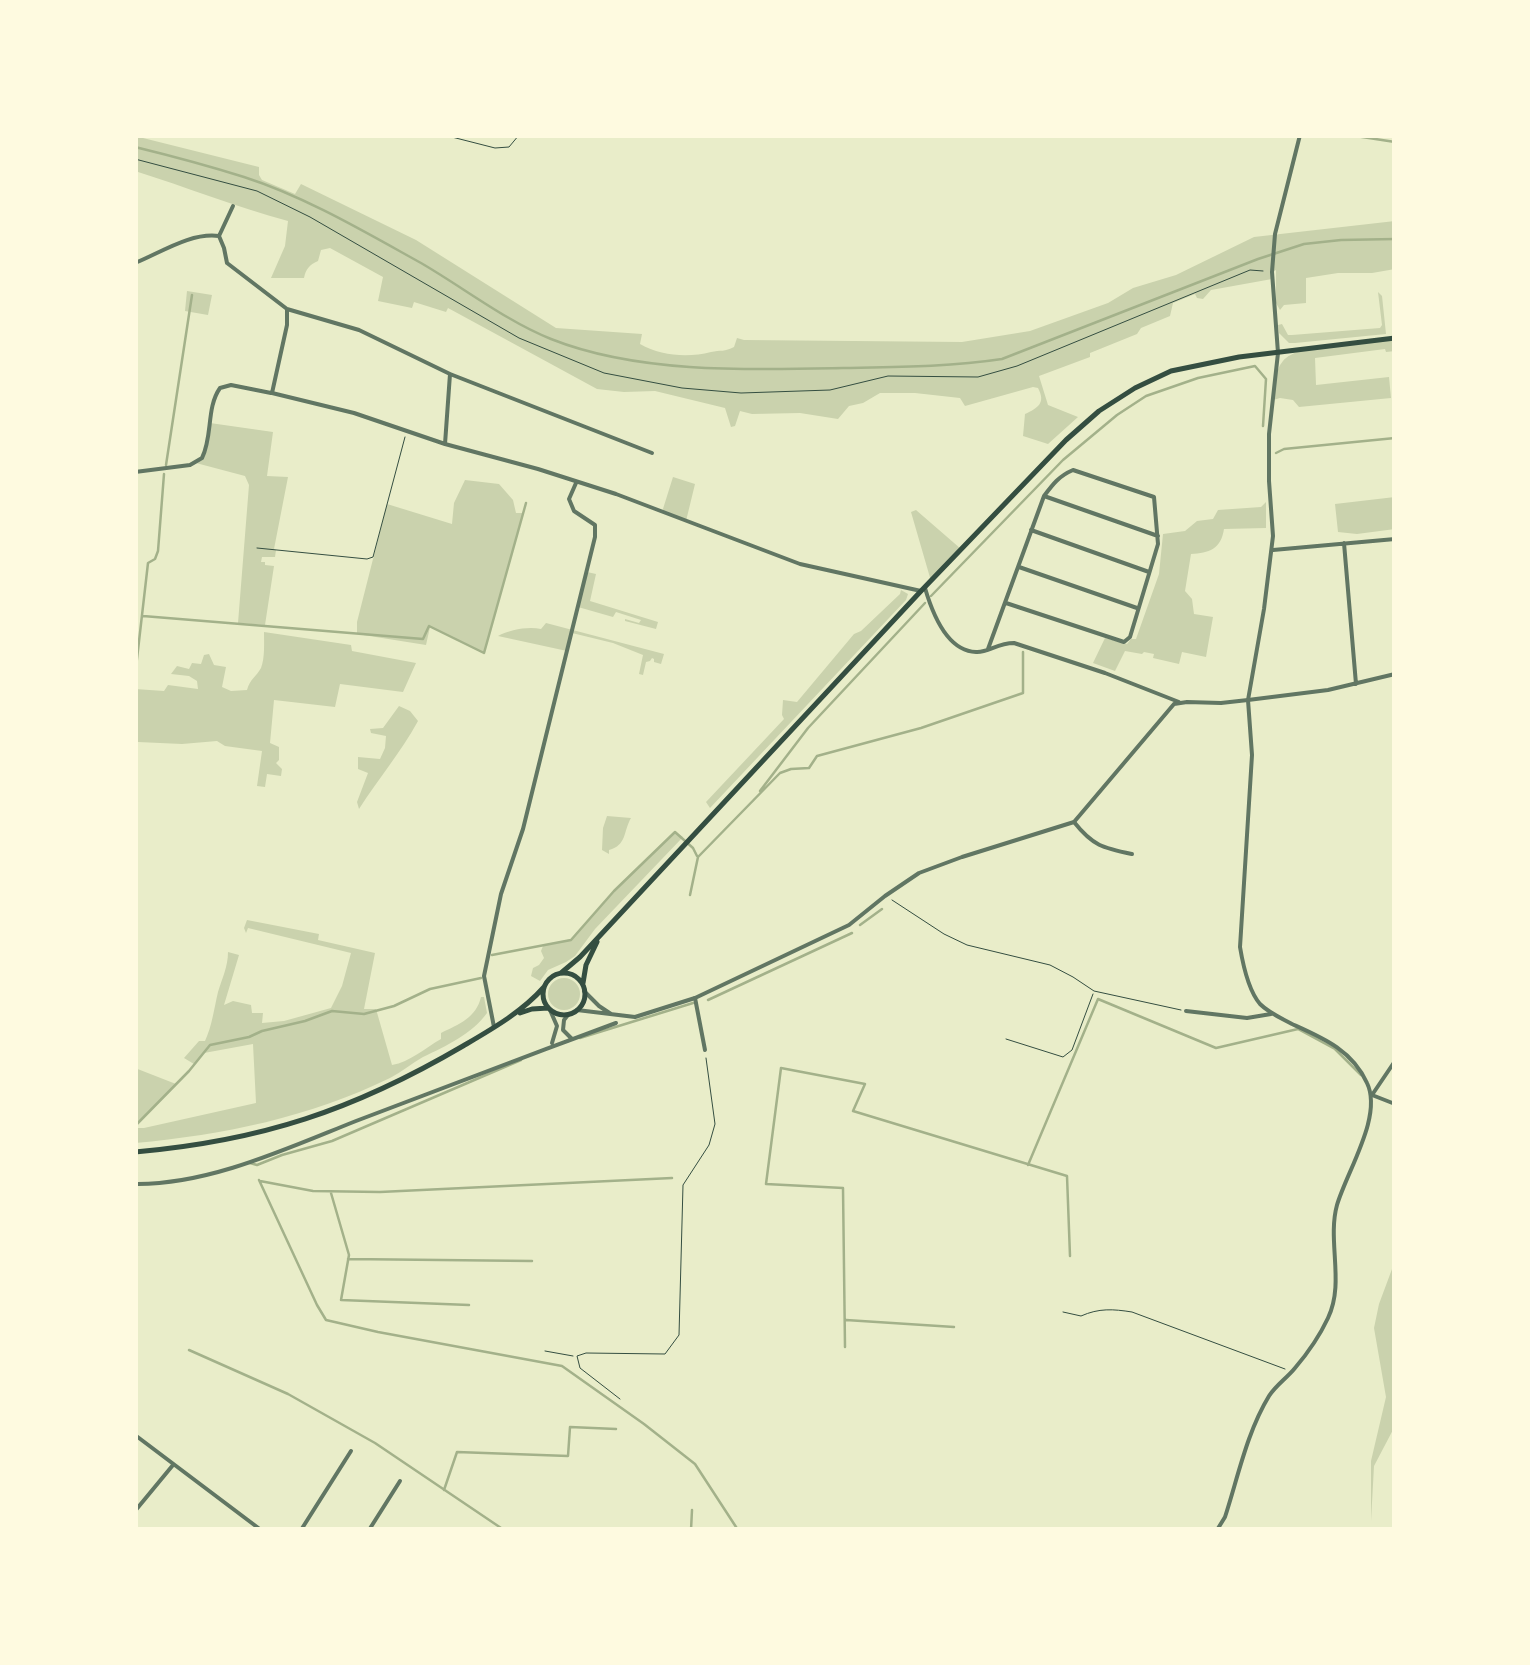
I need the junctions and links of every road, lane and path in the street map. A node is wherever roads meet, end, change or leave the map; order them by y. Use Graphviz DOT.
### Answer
graph roads {
  1 [pos="444,135"];
  2 [pos="518,135"];
  3 [pos="1300,135"];
  4 [pos="135,160"];
  5 [pos="233,206"];
  6 [pos="218,236"];
  7 [pos="135,263"];
  8 [pos="1272,272"];
  9 [pos="287,309"];
  10 [pos="1395,338"];
  11 [pos="1278,353"];
  12 [pos="450,374"];
  13 [pos="272,393"];
  14 [pos="406,431"];
  15 [pos="444,444"];
  16 [pos="652,453"];
  17 [pos="135,472"];
  18 [pos="576,483"];
  19 [pos="1044,496"];
  20 [pos="1031,530"];
  21 [pos="1158,536"];
  22 [pos="1395,538"];
  23 [pos="1344,543"];
  24 [pos="256,548"];
  25 [pos="1273,550"];
  26 [pos="1019,566"];
  27 [pos="1151,572"];
  28 [pos="923,590"];
  29 [pos="1006,602"];
  30 [pos="1138,608"];
  31 [pos="988,650"];
  32 [pos="1395,674"];
  33 [pos="1356,684"];
  34 [pos="1248,700"];
  35 [pos="1179,702"];
  36 [pos="1074,822"];
  37 [pos="1132,854"];
  38 [pos="885,896"];
  39 [pos="602,932"];
  40 [pos="561,973"];
  41 [pos="544,987"];
  42 [pos="584,989"];
  43 [pos="1094,991"];
  44 [pos="695,998"];
  45 [pos="549,1009"];
  46 [pos="577,1010"];
  47 [pos="1186,1011"];
  48 [pos="568,1014"];
  49 [pos="1272,1014"];
  50 [pos="512,1016"];
  51 [pos="616,1016"];
  52 [pos="616,1023"];
  53 [pos="494,1027"];
  54 [pos="572,1039"];
  55 [pos="1006,1039"];
  56 [pos="551,1046"];
  57 [pos="705,1050"];
  58 [pos="1395,1062"];
  59 [pos="1372,1095"];
  60 [pos="1395,1104"];
  61 [pos="135,1152"];
  62 [pos="135,1184"];
  63 [pos="1063,1312"];
  64 [pos="545,1351"];
  65 [pos="577,1356"];
  66 [pos="1292,1372"];
  67 [pos="620,1399"];
  68 [pos="135,1434"];
  69 [pos="351,1450"];
  70 [pos="173,1465"];
  71 [pos="400,1481"];
  72 [pos="135,1511"];
  73 [pos="261,1530"];
  74 [pos="301,1530"];
  75 [pos="369,1530"];
  76 [pos="1218,1530"];
  1 -- 2 [label="path"];
  3 -- 8 [label="street"];
  4 -- 8 [label="path"];
  5 -- 6 [label="street"];
  6 -- 7 [label="street"];
  6 -- 9 [label="street"];
  8 -- 11 [label="street"];
  9 -- 12 [label="street"];
  9 -- 13 [label="street"];
  10 -- 11 [label="main road"];
  11 -- 25 [label="street"];
  11 -- 28 [label="main road"];
  12 -- 15 [label="street"];
  12 -- 16 [label="street"];
  13 -- 14 [label="street"];
  13 -- 17 [label="street"];
  14 -- 15 [label="street"];
  14 -- 24 [label="path"];
  15 -- 18 [label="street"];
  18 -- 28 [label="street"];
  18 -- 53 [label="street"];
  19 -- 20 [label="street"];
  19 -- 21 [label="street"];
  19 -- 21 [label="street"];
  20 -- 26 [label="street"];
  20 -- 27 [label="street"];
  21 -- 27 [label="street"];
  22 -- 23 [label="street"];
  23 -- 25 [label="street"];
  23 -- 33 [label="street"];
  25 -- 34 [label="street"];
  26 -- 29 [label="street"];
  26 -- 30 [label="street"];
  27 -- 30 [label="street"];
  28 -- 31 [label="street"];
  28 -- 39 [label="main road"];
  29 -- 30 [label="street"];
  29 -- 31 [label="street"];
  31 -- 35 [label="street"];
  32 -- 33 [label="street"];
  33 -- 34 [label="street"];
  34 -- 35 [label="street"];
  34 -- 49 [label="street"];
  35 -- 36 [label="street"];
  36 -- 37 [label="street"];
  36 -- 38 [label="street"];
  38 -- 43 [label="path"];
  38 -- 44 [label="street"];
  39 -- 40 [label="main road"];
  39 -- 42 [label="main road"];
  40 -- 41 [label="main road"];
  40 -- 42 [label="main road"];
  41 -- 45 [label="main road"];
  41 -- 50 [label="main road"];
  42 -- 46 [label="main road"];
  42 -- 51 [label="street"];
  43 -- 47 [label="path"];
  43 -- 55 [label="path"];
  44 -- 51 [label="street"];
  44 -- 57 [label="street"];
  45 -- 48 [label="main road"];
  45 -- 50 [label="main road"];
  45 -- 56 [label="street"];
  46 -- 48 [label="main road"];
  46 -- 51 [label="street"];
  47 -- 49 [label="street"];
  48 -- 54 [label="street"];
  49 -- 59 [label="street"];
  50 -- 53 [label="main road"];
  52 -- 54 [label="street"];
  53 -- 61 [label="main road"];
  54 -- 56 [label="street"];
  56 -- 62 [label="street"];
  57 -- 65 [label="path"];
  58 -- 59 [label="street"];
  59 -- 60 [label="street"];
  59 -- 66 [label="street"];
  63 -- 66 [label="path"];
  64 -- 65 [label="path"];
  65 -- 67 [label="path"];
  66 -- 76 [label="street"];
  68 -- 70 [label="street"];
  69 -- 74 [label="street"];
  70 -- 72 [label="street"];
  70 -- 73 [label="street"];
  71 -- 75 [label="street"];
}
